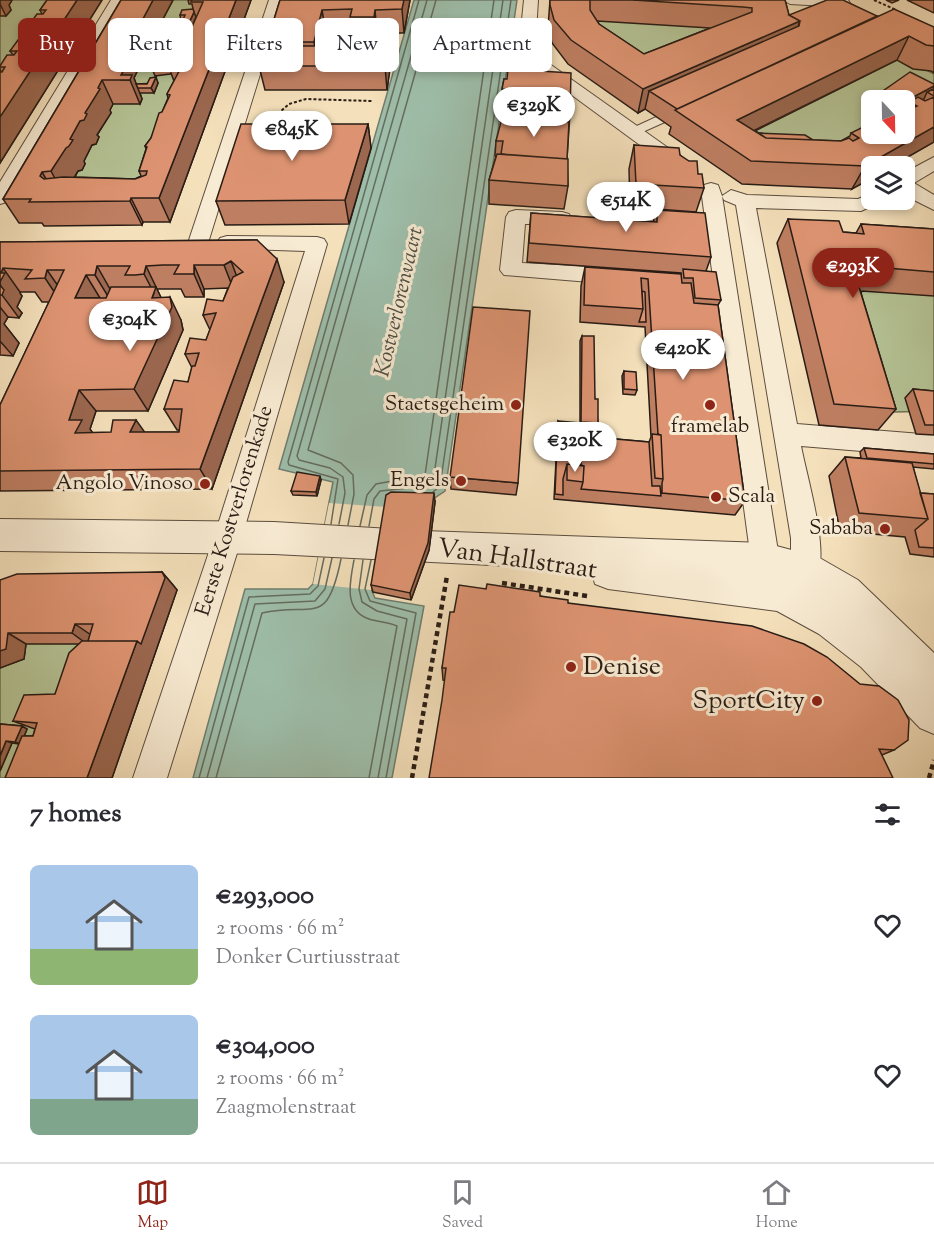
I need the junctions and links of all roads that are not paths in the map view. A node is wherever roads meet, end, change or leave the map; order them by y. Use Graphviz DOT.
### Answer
graph roads {
  1 [pos="118,0"];
  2 [pos="276,0"];
  3 [pos="531,0"];
  4 [pos="790,0"];
  5 [pos="840,1"];
  6 [pos="861,11"];
  7 [pos="697,102"];
  8 [pos="633,131"];
  9 [pos="934,163"];
  10 [pos="915,174"];
  11 [pos="711,189"];
  12 [pos="915,193"];
  13 [pos="0,198"];
  14 [pos="746,201"];
  15 [pos="934,204"];
  16 [pos="861,205"];
  17 [pos="582,220"];
  18 [pos="175,243"];
  19 [pos="198,243"];
  20 [pos="629,277"];
  21 [pos="733,350"];
  22 [pos="773,353"];
  23 [pos="788,434"];
  24 [pos="934,446"];
  25 [pos="53,534"];
  26 [pos="0,535"];
  27 [pos="228,537"];
  28 [pos="0,544"];
  29 [pos="424,547"];
  30 [pos="765,560"];
  31 [pos="793,582"];
  32 [pos="934,680"];
  33 [pos="934,714"];
  34 [pos="150,778"];
  1 -- 13 [label="street"];
  2 -- 19 [label="street"];
  3 -- 8 [label="street"];
  4 -- 5 [label="street"];
  5 -- 6 [label="street"];
  7 -- 8 [label="street"];
  8 -- 11 [label="street"];
  9 -- 10 [label="street"];
  11 -- 14 [label="street"];
  11 -- 21 [label="street"];
  12 -- 15 [label="street"];
  14 -- 16 [label="street"];
  14 -- 22 [label="street"];
  17 -- 20 [label="street"];
  18 -- 19 [label="street"];
  19 -- 27 [label="street, Eerste Kostverlorenkade"];
  21 -- 22 [label="street"];
  21 -- 30 [label="street"];
  22 -- 23 [label="street"];
  23 -- 24 [label="street"];
  23 -- 31 [label="street"];
  25 -- 26 [label="street"];
  25 -- 27 [label="street"];
  25 -- 28 [label="street"];
  27 -- 29 [label="street"];
  27 -- 34 [label="street, Eerste Kostverlorenkade"];
  29 -- 30 [label="street, Van Hallstraat"];
  29 -- 31 [label="street, Van Hallstraat"];
  30 -- 31 [label="street, Van Hallstraat"];
  31 -- 32 [label="street, Van Hallstraat"];
  31 -- 33 [label="street, Van Hallstraat"];
}
